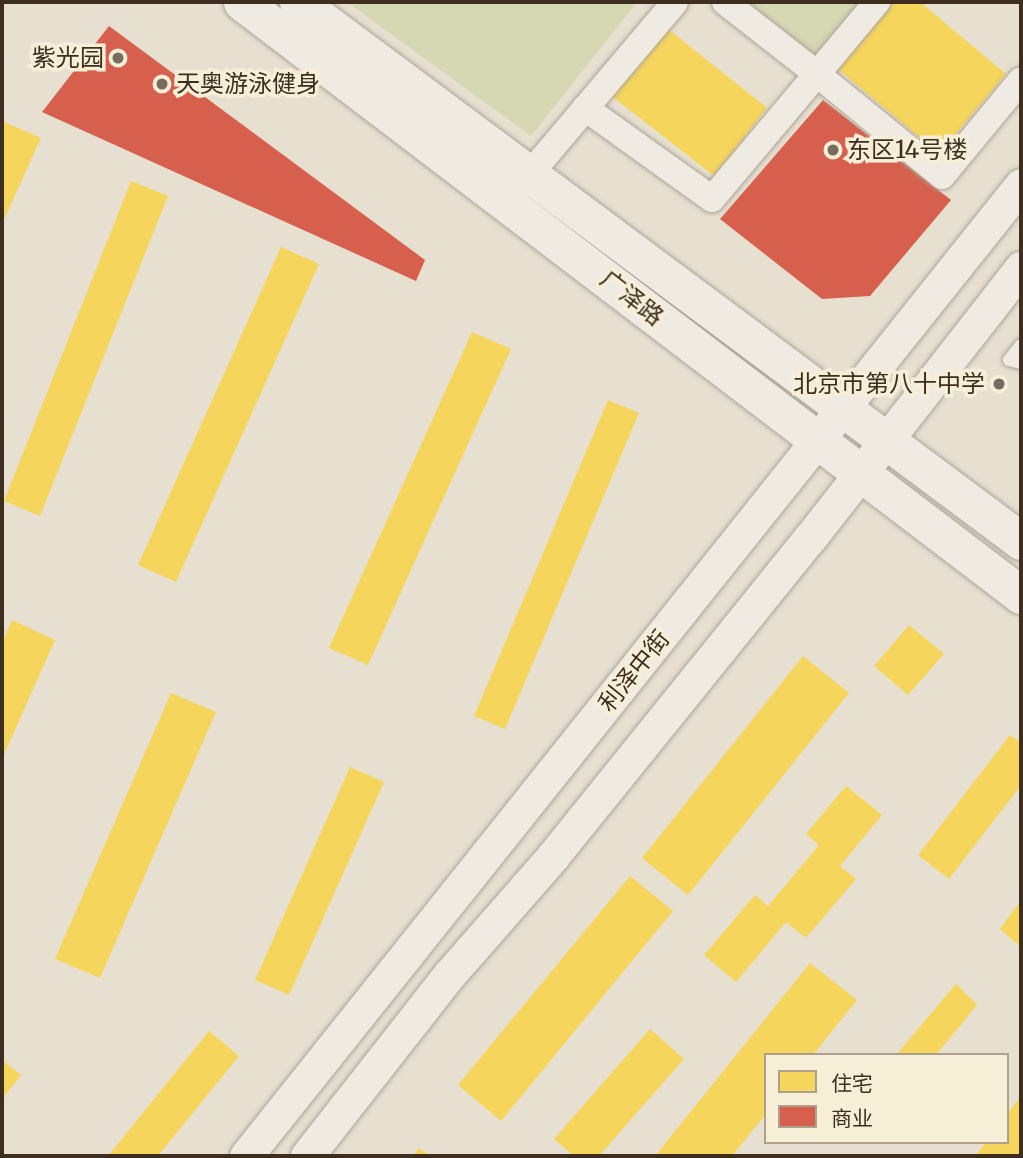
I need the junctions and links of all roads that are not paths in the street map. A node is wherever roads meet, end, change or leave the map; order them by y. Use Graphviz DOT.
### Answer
graph roads {
  1 [pos="242,2"];
  2 [pos="298,2"];
  3 [pos="675,2"];
  4 [pos="725,2"];
  5 [pos="877,2"];
  6 [pos="817,74"];
  7 [pos="1021,80"];
  8 [pos="585,108"];
  9 [pos="1021,184"];
  10 [pos="518,188"];
  11 [pos="1021,268"];
  12 [pos="1021,345"];
  13 [pos="1021,363"];
  14 [pos="843,407"];
  15 [pos="886,440"];
  16 [pos="817,441"];
  17 [pos="860,474"];
  18 [pos="1021,541"];
  19 [pos="1021,595"];
  20 [pos="246,1156"];
  21 [pos="307,1156"];
  1 -- 10 [label="main road, 广泽路"];
  2 -- 10 [label="main road, 广泽路"];
  3 -- 8 [label="street"];
  4 -- 6 [label="street"];
  5 -- 6 [label="street"];
  6 -- 7 [label="street"];
  6 -- 8 [label="street"];
  8 -- 10 [label="street"];
  9 -- 14 [label="street, 利泽中街"];
  10 -- 14 [label="main road, 广泽路"];
  10 -- 16 [label="main road, 广泽路"];
  11 -- 15 [label="street"];
  12 -- 13 [label="lane"];
  14 -- 15 [label="main road, 广泽路"];
  14 -- 16 [label="street, 利泽中街"];
  15 -- 17 [label="street"];
  15 -- 18 [label="main road, 广泽路"];
  16 -- 17 [label="main road, 广泽路"];
  16 -- 20 [label="street, 利泽中街"];
  17 -- 19 [label="main road, 广泽路"];
  17 -- 21 [label="street"];
}
